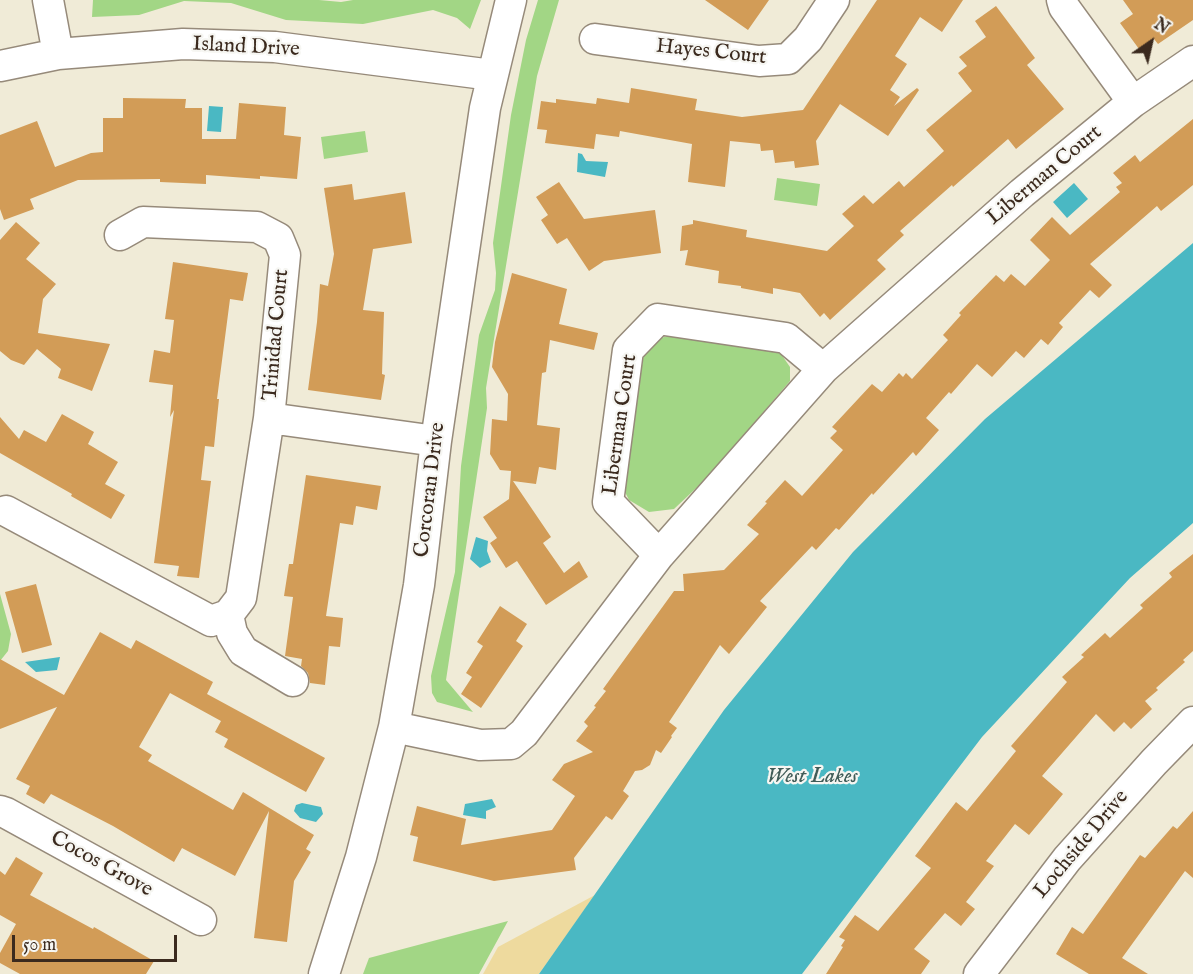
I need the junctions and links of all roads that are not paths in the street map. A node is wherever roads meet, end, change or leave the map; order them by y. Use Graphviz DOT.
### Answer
graph roads {
  1 [pos="48,0"];
  2 [pos="511,0"];
  3 [pos="834,0"];
  4 [pos="1062,0"];
  5 [pos="595,39"];
  6 [pos="58,54"];
  7 [pos="1193,62"];
  8 [pos="0,66"];
  9 [pos="492,75"];
  10 [pos="1133,102"];
  11 [pos="120,235"];
  12 [pos="823,369"];
  13 [pos="269,418"];
  14 [pos="436,441"];
  15 [pos="6,511"];
  16 [pos="659,555"];
  17 [pos="228,615"];
  18 [pos="293,681"];
  19 [pos="1193,722"];
  20 [pos="394,728"];
  21 [pos="0,811"];
  22 [pos="201,920"];
  23 [pos="324,974"];
  24 [pos="979,974"];
  1 -- 6 [label="street"];
  2 -- 9 [label="street, Corcoran Drive"];
  3 -- 5 [label="street, Hayes Court"];
  4 -- 10 [label="street"];
  6 -- 8 [label="street, Island Drive"];
  6 -- 9 [label="street, Island Drive"];
  7 -- 10 [label="street, Liberman Court"];
  9 -- 14 [label="street, Corcoran Drive"];
  10 -- 12 [label="street, Liberman Court"];
  11 -- 13 [label="street, Trinidad Court"];
  12 -- 16 [label="street, Liberman Court"];
  12 -- 16 [label="street, Liberman Court"];
  13 -- 14 [label="street, Trinidad Court"];
  13 -- 17 [label="street, Trinidad Court"];
  14 -- 20 [label="street, Corcoran Drive"];
  15 -- 17 [label="street"];
  16 -- 20 [label="street, Liberman Court"];
  17 -- 18 [label="street"];
  19 -- 24 [label="street, Lochside Drive"];
  20 -- 23 [label="street, Corcoran Drive"];
  21 -- 22 [label="street, Cocos Grove"];
}
